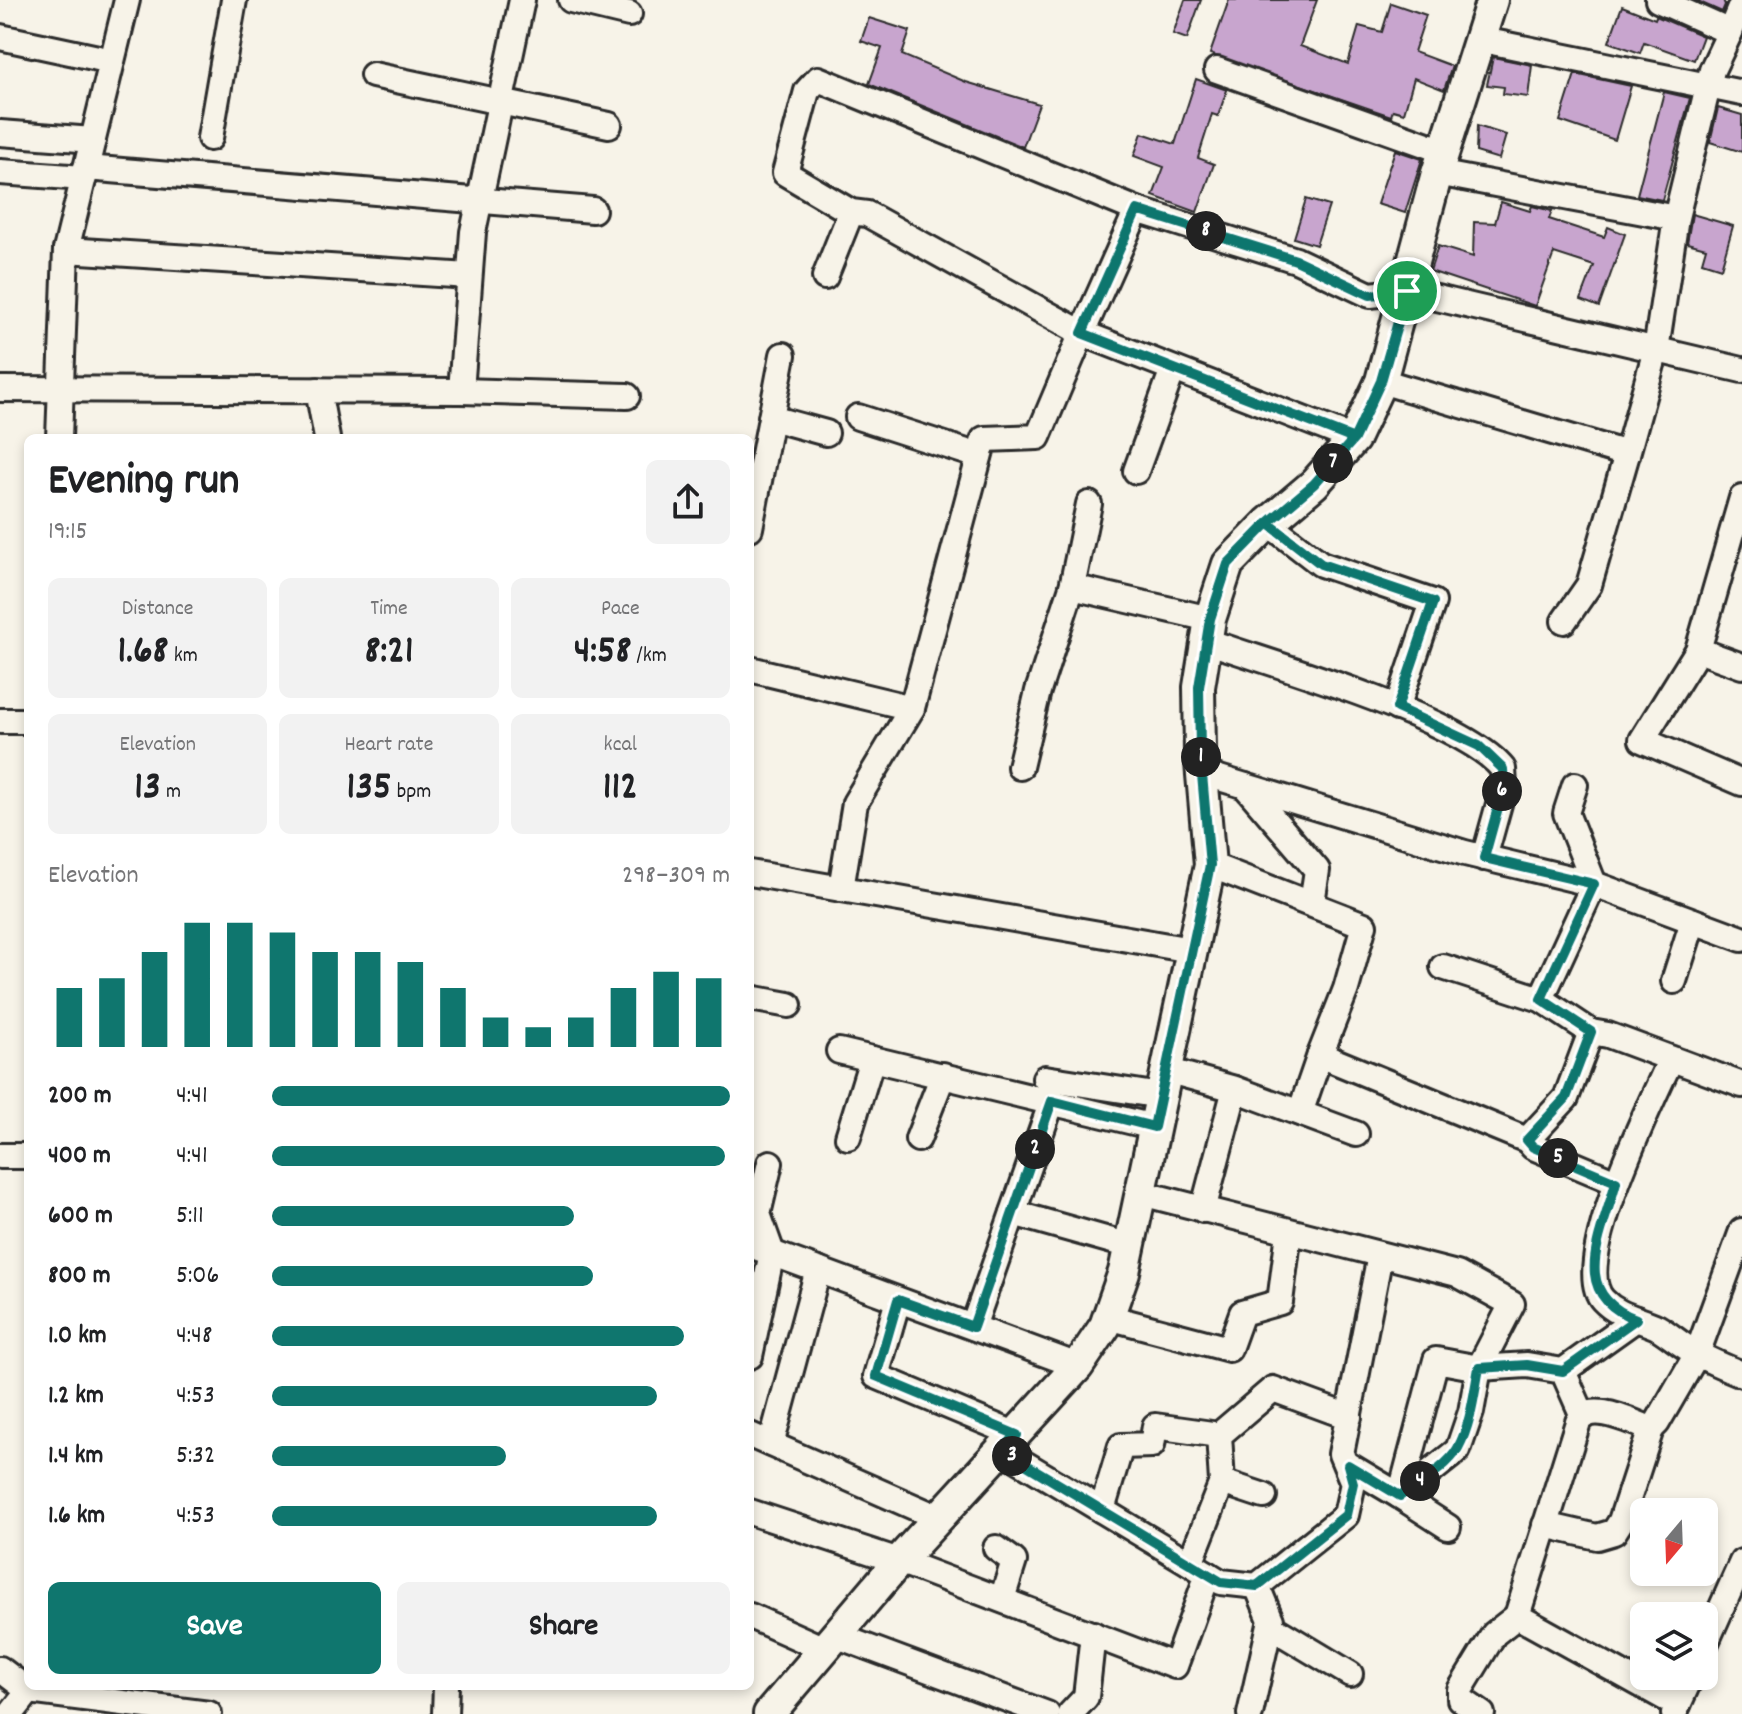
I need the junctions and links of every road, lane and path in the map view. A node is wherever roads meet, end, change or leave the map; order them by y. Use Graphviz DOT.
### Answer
graph roads {
  1 [pos="127,0"];
  2 [pos="234,0"];
  3 [pos="522,0"];
  4 [pos="571,0"];
  5 [pos="1492,0"];
  6 [pos="1658,0"];
  7 [pos="1742,3"];
  8 [pos="629,14"];
  9 [pos="1730,32"];
  10 [pos="0,37"];
  11 [pos="1478,39"];
  12 [pos="112,61"];
  13 [pos="1217,70"];
  14 [pos="373,75"];
  15 [pos="1710,86"];
  16 [pos="1742,93"];
  17 [pos="499,102"];
  18 [pos="609,125"];
  19 [pos="0,133"];
  20 [pos="210,138"];
  21 [pos="93,140"];
  22 [pos="1440,162"];
  23 [pos="0,172"];
  24 [pos="85,173"];
  25 [pos="479,199"];
  26 [pos="593,210"];
  27 [pos="1137,210"];
  28 [pos="851,212"];
  29 [pos="1676,218"];
  30 [pos="66,250"];
  31 [pos="469,276"];
  32 [pos="825,277"];
  33 [pos="1407,291"];
  34 [pos="1082,333"];
  35 [pos="1656,350"];
  36 [pos="783,355"];
  37 [pos="1173,369"];
  38 [pos="1742,370"];
  39 [pos="1381,381"];
  40 [pos="0,389"];
  41 [pos="60,389"];
  42 [pos="318,390"];
  43 [pos="461,391"];
  44 [pos="627,396"];
  45 [pos="858,417"];
  46 [pos="771,418"];
  47 [pos="826,433"];
  48 [pos="59,434"];
  49 [pos="326,434"];
  50 [pos="1354,439"];
  51 [pos="1627,454"];
  52 [pos="979,456"];
  53 [pos="1136,471"];
  54 [pos="1742,498"];
  55 [pos="1089,504"];
  56 [pos="754,507"];
  57 [pos="1268,523"];
  58 [pos="1072,587"];
  59 [pos="1564,621"];
  60 [pos="1208,630"];
  61 [pos="1698,650"];
  62 [pos="1742,666"];
  63 [pos="754,670"];
  64 [pos="912,708"];
  65 [pos="1397,708"];
  66 [pos="0,721"];
  67 [pos="24,721"];
  68 [pos="1020,767"];
  69 [pos="1203,773"];
  70 [pos="1742,783"];
  71 [pos="1575,785"];
  72 [pos="1245,786"];
  73 [pos="1484,858"];
  74 [pos="1210,865"];
  75 [pos="754,874"];
  76 [pos="1594,884"];
  77 [pos="841,889"];
  78 [pos="1312,903"];
  79 [pos="1693,921"];
  80 [pos="1742,939"];
  81 [pos="1191,950"];
  82 [pos="1443,967"];
  83 [pos="1674,981"];
  84 [pos="754,999"];
  85 [pos="1541,999"];
  86 [pos="789,1005"];
  87 [pos="1591,1032"];
  88 [pos="839,1051"];
  89 [pos="1320,1055"];
  90 [pos="872,1059"];
  91 [pos="1670,1061"];
  92 [pos="943,1075"];
  93 [pos="1164,1083"];
  94 [pos="1742,1085"];
  95 [pos="1048,1089"];
  96 [pos="1235,1089"];
  97 [pos="1300,1113"];
  98 [pos="1154,1127"];
  99 [pos="1356,1134"];
  100 [pos="848,1137"];
  101 [pos="918,1139"];
  102 [pos="1527,1140"];
  103 [pos="0,1156"];
  104 [pos="24,1156"];
  105 [pos="770,1163"];
  106 [pos="1616,1182"];
  107 [pos="1141,1193"];
  108 [pos="1203,1210"];
  109 [pos="1013,1213"];
  110 [pos="1289,1232"];
  111 [pos="1741,1239"];
  112 [pos="1130,1246"];
  113 [pos="761,1249"];
  114 [pos="1380,1255"];
  115 [pos="818,1270"];
  116 [pos="898,1300"];
  117 [pos="754,1317"];
  118 [pos="1108,1317"];
  119 [pos="1636,1319"];
  120 [pos="973,1327"];
  121 [pos="1697,1354"];
  122 [pos="1078,1366"];
  123 [pos="1479,1368"];
  124 [pos="1563,1371"];
  125 [pos="1742,1374"];
  126 [pos="1582,1414"];
  127 [pos="1349,1417"];
  128 [pos="1651,1429"];
  129 [pos="1219,1435"];
  130 [pos="761,1440"];
  131 [pos="1010,1443"];
  132 [pos="1348,1465"];
  133 [pos="1222,1482"];
  134 [pos="1264,1496"];
  135 [pos="1400,1496"];
  136 [pos="1102,1510"];
  137 [pos="754,1513"];
  138 [pos="939,1518"];
  139 [pos="1545,1525"];
  140 [pos="1448,1527"];
  141 [pos="996,1548"];
  142 [pos="899,1561"];
  143 [pos="1742,1562"];
  144 [pos="1199,1569"];
  145 [pos="1257,1586"];
  146 [pos="1735,1596"];
  147 [pos="1002,1599"];
  148 [pos="1517,1616"];
  149 [pos="754,1617"];
  150 [pos="1718,1624"];
  151 [pos="1270,1626"];
  152 [pos="1093,1634"];
  153 [pos="830,1642"];
  154 [pos="0,1669"];
  155 [pos="1350,1674"];
  156 [pos="24,1687"];
  157 [pos="446,1690"];
  158 [pos="1685,1690"];
  159 [pos="29,1691"];
  160 [pos="125,1708"];
  161 [pos="1676,1710"];
  162 [pos="11,1714"];
  163 [pos="209,1714"];
  164 [pos="445,1714"];
  165 [pos="769,1714"];
  166 [pos="1047,1714"];
  167 [pos="1070,1714"];
  168 [pos="1250,1714"];
  169 [pos="1482,1714"];
  1 -- 12 [label="street"];
  2 -- 20 [label="street"];
  3 -- 17 [label="street"];
  4 -- 8 [label="street"];
  5 -- 11 [label="main road"];
  6 -- 9 [label="street"];
  7 -- 9 [label="street"];
  9 -- 15 [label="street"];
  10 -- 12 [label="street"];
  11 -- 15 [label="street"];
  11 -- 22 [label="main road"];
  12 -- 21 [label="street"];
  13 -- 22 [label="street"];
  14 -- 17 [label="street"];
  15 -- 16 [label="street"];
  15 -- 29 [label="street"];
  17 -- 18 [label="street"];
  17 -- 25 [label="street"];
  19 -- 21 [label="street"];
  21 -- 24 [label="street"];
  22 -- 29 [label="street"];
  22 -- 33 [label="main road"];
  23 -- 24 [label="street"];
  24 -- 25 [label="street"];
  24 -- 30 [label="street"];
  25 -- 26 [label="street"];
  25 -- 31 [label="street"];
  27 -- 28 [label="street"];
  27 -- 33 [label="street"];
  27 -- 34 [label="street"];
  28 -- 32 [label="street"];
  28 -- 34 [label="street"];
  29 -- 35 [label="street"];
  30 -- 31 [label="street"];
  30 -- 41 [label="street"];
  31 -- 43 [label="street"];
  33 -- 35 [label="street"];
  33 -- 39 [label="main road"];
  34 -- 37 [label="street"];
  34 -- 52 [label="street"];
  35 -- 38 [label="street"];
  35 -- 51 [label="street"];
  36 -- 46 [label="street"];
  37 -- 50 [label="street"];
  37 -- 53 [label="street"];
  39 -- 50 [label="main road"];
  39 -- 51 [label="street"];
  40 -- 41 [label="street"];
  41 -- 42 [label="street"];
  41 -- 48 [label="street"];
  42 -- 43 [label="street"];
  42 -- 49 [label="street"];
  43 -- 44 [label="street"];
  45 -- 52 [label="street"];
  46 -- 47 [label="street"];
  46 -- 56 [label="street"];
  50 -- 57 [label="main road"];
  51 -- 59 [label="street"];
  52 -- 64 [label="street"];
  54 -- 61 [label="street"];
  55 -- 58 [label="street"];
  57 -- 60 [label="main road"];
  57 -- 65 [label="street"];
  58 -- 60 [label="street"];
  58 -- 68 [label="street"];
  60 -- 65 [label="street"];
  60 -- 69 [label="main road"];
  61 -- 62 [label="street"];
  61 -- 70 [label="street"];
  63 -- 64 [label="street"];
  64 -- 77 [label="street"];
  65 -- 73 [label="street"];
  66 -- 67 [label="street"];
  69 -- 72 [label="street"];
  69 -- 74 [label="main road"];
  71 -- 76 [label="street"];
  72 -- 73 [label="street"];
  72 -- 78 [label="street"];
  73 -- 76 [label="street"];
  74 -- 78 [label="street"];
  74 -- 81 [label="main road"];
  75 -- 77 [label="street"];
  76 -- 79 [label="street"];
  76 -- 85 [label="street"];
  77 -- 81 [label="street"];
  78 -- 89 [label="street"];
  79 -- 80 [label="street"];
  79 -- 83 [label="street"];
  81 -- 93 [label="main road"];
  82 -- 85 [label="street"];
  84 -- 86 [label="street"];
  85 -- 87 [label="street"];
  87 -- 91 [label="street"];
  87 -- 102 [label="street"];
  88 -- 90 [label="street"];
  89 -- 97 [label="street"];
  89 -- 102 [label="street"];
  90 -- 92 [label="street"];
  90 -- 100 [label="street"];
  91 -- 94 [label="street"];
  91 -- 106 [label="street"];
  92 -- 95 [label="street"];
  92 -- 101 [label="street"];
  93 -- 95 [label="street"];
  93 -- 96 [label="street"];
  93 -- 98 [label="main road"];
  95 -- 98 [label="street"];
  95 -- 109 [label="street"];
  96 -- 97 [label="street"];
  96 -- 108 [label="street"];
  97 -- 99 [label="street"];
  98 -- 107 [label="main road"];
  102 -- 106 [label="street"];
  103 -- 104 [label="street"];
  105 -- 113 [label="street"];
  106 -- 119 [label="street"];
  107 -- 108 [label="street"];
  107 -- 112 [label="main road"];
  108 -- 110 [label="street"];
  109 -- 112 [label="street"];
  109 -- 120 [label="street"];
  110 -- 114 [label="street"];
  110 -- 118 [label="street"];
  111 -- 121 [label="street"];
  112 -- 118 [label="main road"];
  113 -- 115 [label="street"];
  113 -- 117 [label="street"];
  114 -- 123 [label="street"];
  114 -- 127 [label="street"];
  115 -- 116 [label="street"];
  115 -- 130 [label="street"];
  116 -- 120 [label="street"];
  116 -- 131 [label="street"];
  118 -- 122 [label="main road"];
  119 -- 121 [label="street"];
  119 -- 124 [label="street"];
  120 -- 122 [label="street"];
  121 -- 125 [label="street"];
  121 -- 128 [label="street"];
  122 -- 131 [label="main road"];
  123 -- 124 [label="street"];
  123 -- 135 [label="street"];
  123 -- 135 [label="street"];
  124 -- 126 [label="street"];
  126 -- 128 [label="street"];
  126 -- 139 [label="street"];
  127 -- 129 [label="street"];
  127 -- 132 [label="street"];
  128 -- 139 [label="street"];
  129 -- 133 [label="street"];
  129 -- 136 [label="street"];
  130 -- 138 [label="street"];
  131 -- 136 [label="street"];
  131 -- 138 [label="main road"];
  132 -- 135 [label="street"];
  132 -- 145 [label="street"];
  133 -- 134 [label="street"];
  133 -- 144 [label="street"];
  135 -- 140 [label="street"];
  136 -- 144 [label="street"];
  137 -- 142 [label="street"];
  138 -- 142 [label="main road"];
  139 -- 148 [label="street"];
  141 -- 147 [label="street"];
  142 -- 147 [label="street"];
  142 -- 153 [label="main road"];
  143 -- 146 [label="street"];
  144 -- 145 [label="street"];
  144 -- 152 [label="street"];
  145 -- 151 [label="street"];
  146 -- 150 [label="street"];
  147 -- 152 [label="street"];
  148 -- 161 [label="street"];
  148 -- 169 [label="street"];
  149 -- 153 [label="street"];
  151 -- 155 [label="street"];
  151 -- 168 [label="street"];
  152 -- 167 [label="street"];
  153 -- 165 [label="main road"];
  153 -- 166 [label="street"];
  154 -- 156 [label="street"];
  157 -- 164 [label="street"];
  158 -- 161 [label="street"];
  159 -- 160 [label="street"];
  159 -- 162 [label="street"];
  160 -- 163 [label="street"];
}
